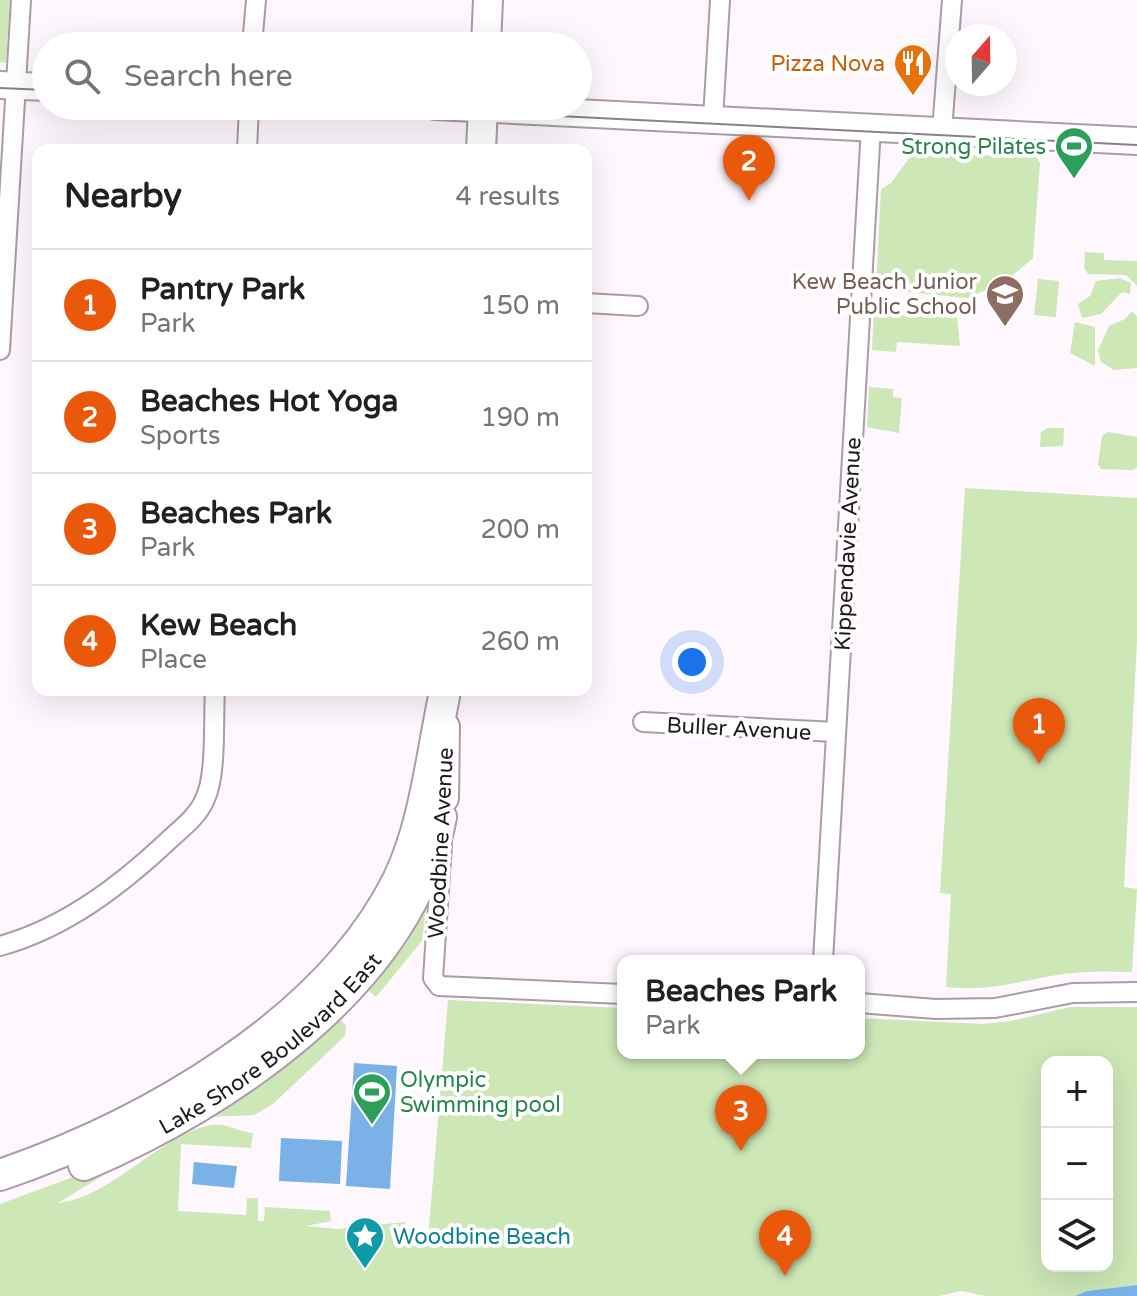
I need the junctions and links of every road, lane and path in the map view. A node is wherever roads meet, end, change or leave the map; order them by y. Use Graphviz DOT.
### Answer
graph roads {
  1 [pos="21,0"];
  2 [pos="256,0"];
  3 [pos="488,0"];
  4 [pos="952,0"];
  5 [pos="720,2"];
  6 [pos="253,32"];
  7 [pos="487,32"];
  8 [pos="8,85"];
  9 [pos="32,86"];
  10 [pos="592,113"];
  11 [pos="713,119"];
  12 [pos="248,120"];
  13 [pos="482,120"];
  14 [pos="871,127"];
  15 [pos="942,131"];
  16 [pos="1137,141"];
  17 [pos="247,144"];
  18 [pos="481,144"];
  19 [pos="592,303"];
  20 [pos="638,306"];
  21 [pos="0,350"];
  22 [pos="215,696"];
  23 [pos="444,696"];
  24 [pos="444,696"];
  25 [pos="643,722"];
  26 [pos="836,732"];
  27 [pos="444,798"];
  28 [pos="418,828"];
  29 [pos="0,946"];
  30 [pos="823,955"];
  31 [pos="1137,992"];
  32 [pos="617,994"];
  33 [pos="865,1003"];
  34 [pos="0,1175"];
  35 [pos="0,1196"];
  1 -- 8 [label="street"];
  2 -- 6 [label="street"];
  3 -- 7 [label="main road"];
  4 -- 15 [label="street"];
  5 -- 11 [label="street"];
  8 -- 9 [label="main road"];
  8 -- 21 [label="street"];
  10 -- 11 [label="main road"];
  11 -- 14 [label="main road"];
  12 -- 17 [label="street"];
  13 -- 18 [label="main road"];
  14 -- 15 [label="main road"];
  14 -- 26 [label="street, Kippendavie Avenue"];
  15 -- 16 [label="main road"];
  19 -- 20 [label="street"];
  22 -- 29 [label="street"];
  23 -- 27 [label="main road, Woodbine Avenue"];
  24 -- 28 [label="highway, Woodbine Avenue"];
  25 -- 26 [label="street, Buller Avenue"];
  26 -- 30 [label="street, Kippendavie Avenue"];
  27 -- 32 [label="street, Woodbine Avenue"];
  27 -- 35 [label="highway, Lake Shore Boulevard East"];
  28 -- 34 [label="highway, Lake Shore Boulevard East"];
  31 -- 33 [label="street"];
}
